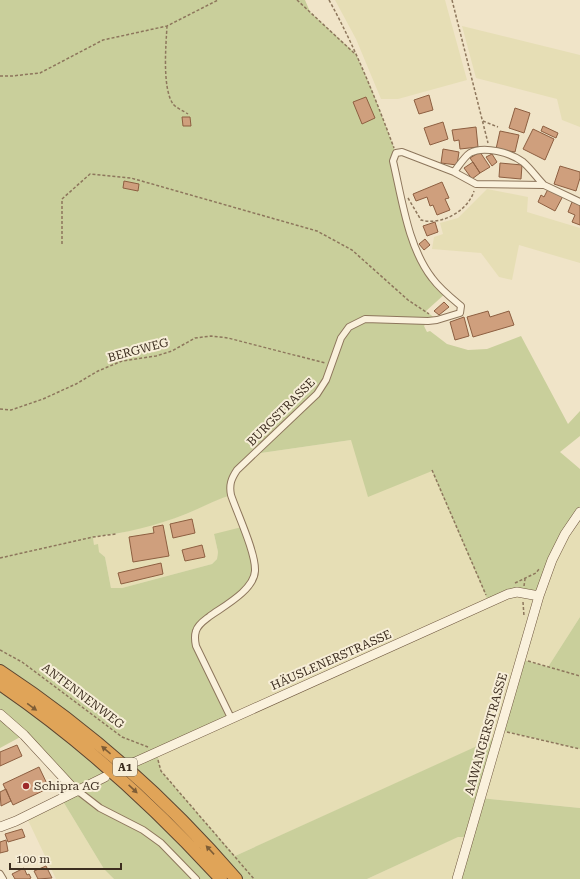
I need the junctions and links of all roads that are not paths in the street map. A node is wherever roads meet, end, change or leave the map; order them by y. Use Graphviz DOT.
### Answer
graph roads {
  1 [pos="454,172"];
  2 [pos="544,185"];
  3 [pos="580,202"];
  4 [pos="580,512"];
  5 [pos="539,596"];
  6 [pos="0,671"];
  7 [pos="0,684"];
  8 [pos="0,714"];
  9 [pos="231,718"];
  10 [pos="135,762"];
  11 [pos="105,777"];
  12 [pos="78,791"];
  13 [pos="0,827"];
  14 [pos="0,874"];
  15 [pos="3,879"];
  16 [pos="196,879"];
  17 [pos="221,879"];
  18 [pos="236,879"];
  19 [pos="457,879"];
  1 -- 2 [label="street"];
  1 -- 2 [label="street"];
  1 -- 9 [label="street, BURGSTRASSE"];
  2 -- 3 [label="street"];
  4 -- 5 [label="street, AAWANGERSTRASSE"];
  5 -- 9 [label="street, HÄUSLENERSTRASSE"];
  5 -- 19 [label="street, AAWANGERSTRASSE"];
  18 -- 6 [label="highway, A1, one-way"];
  7 -- 17 [label="highway, A1, one-way"];
  8 -- 12 [label="street"];
  9 -- 10 [label="street, HÄUSLENERSTRASSE"];
  11 -- 12 [label="street"];
  12 -- 13 [label="street"];
  12 -- 16 [label="street"];
  14 -- 15 [label="street"];
}
